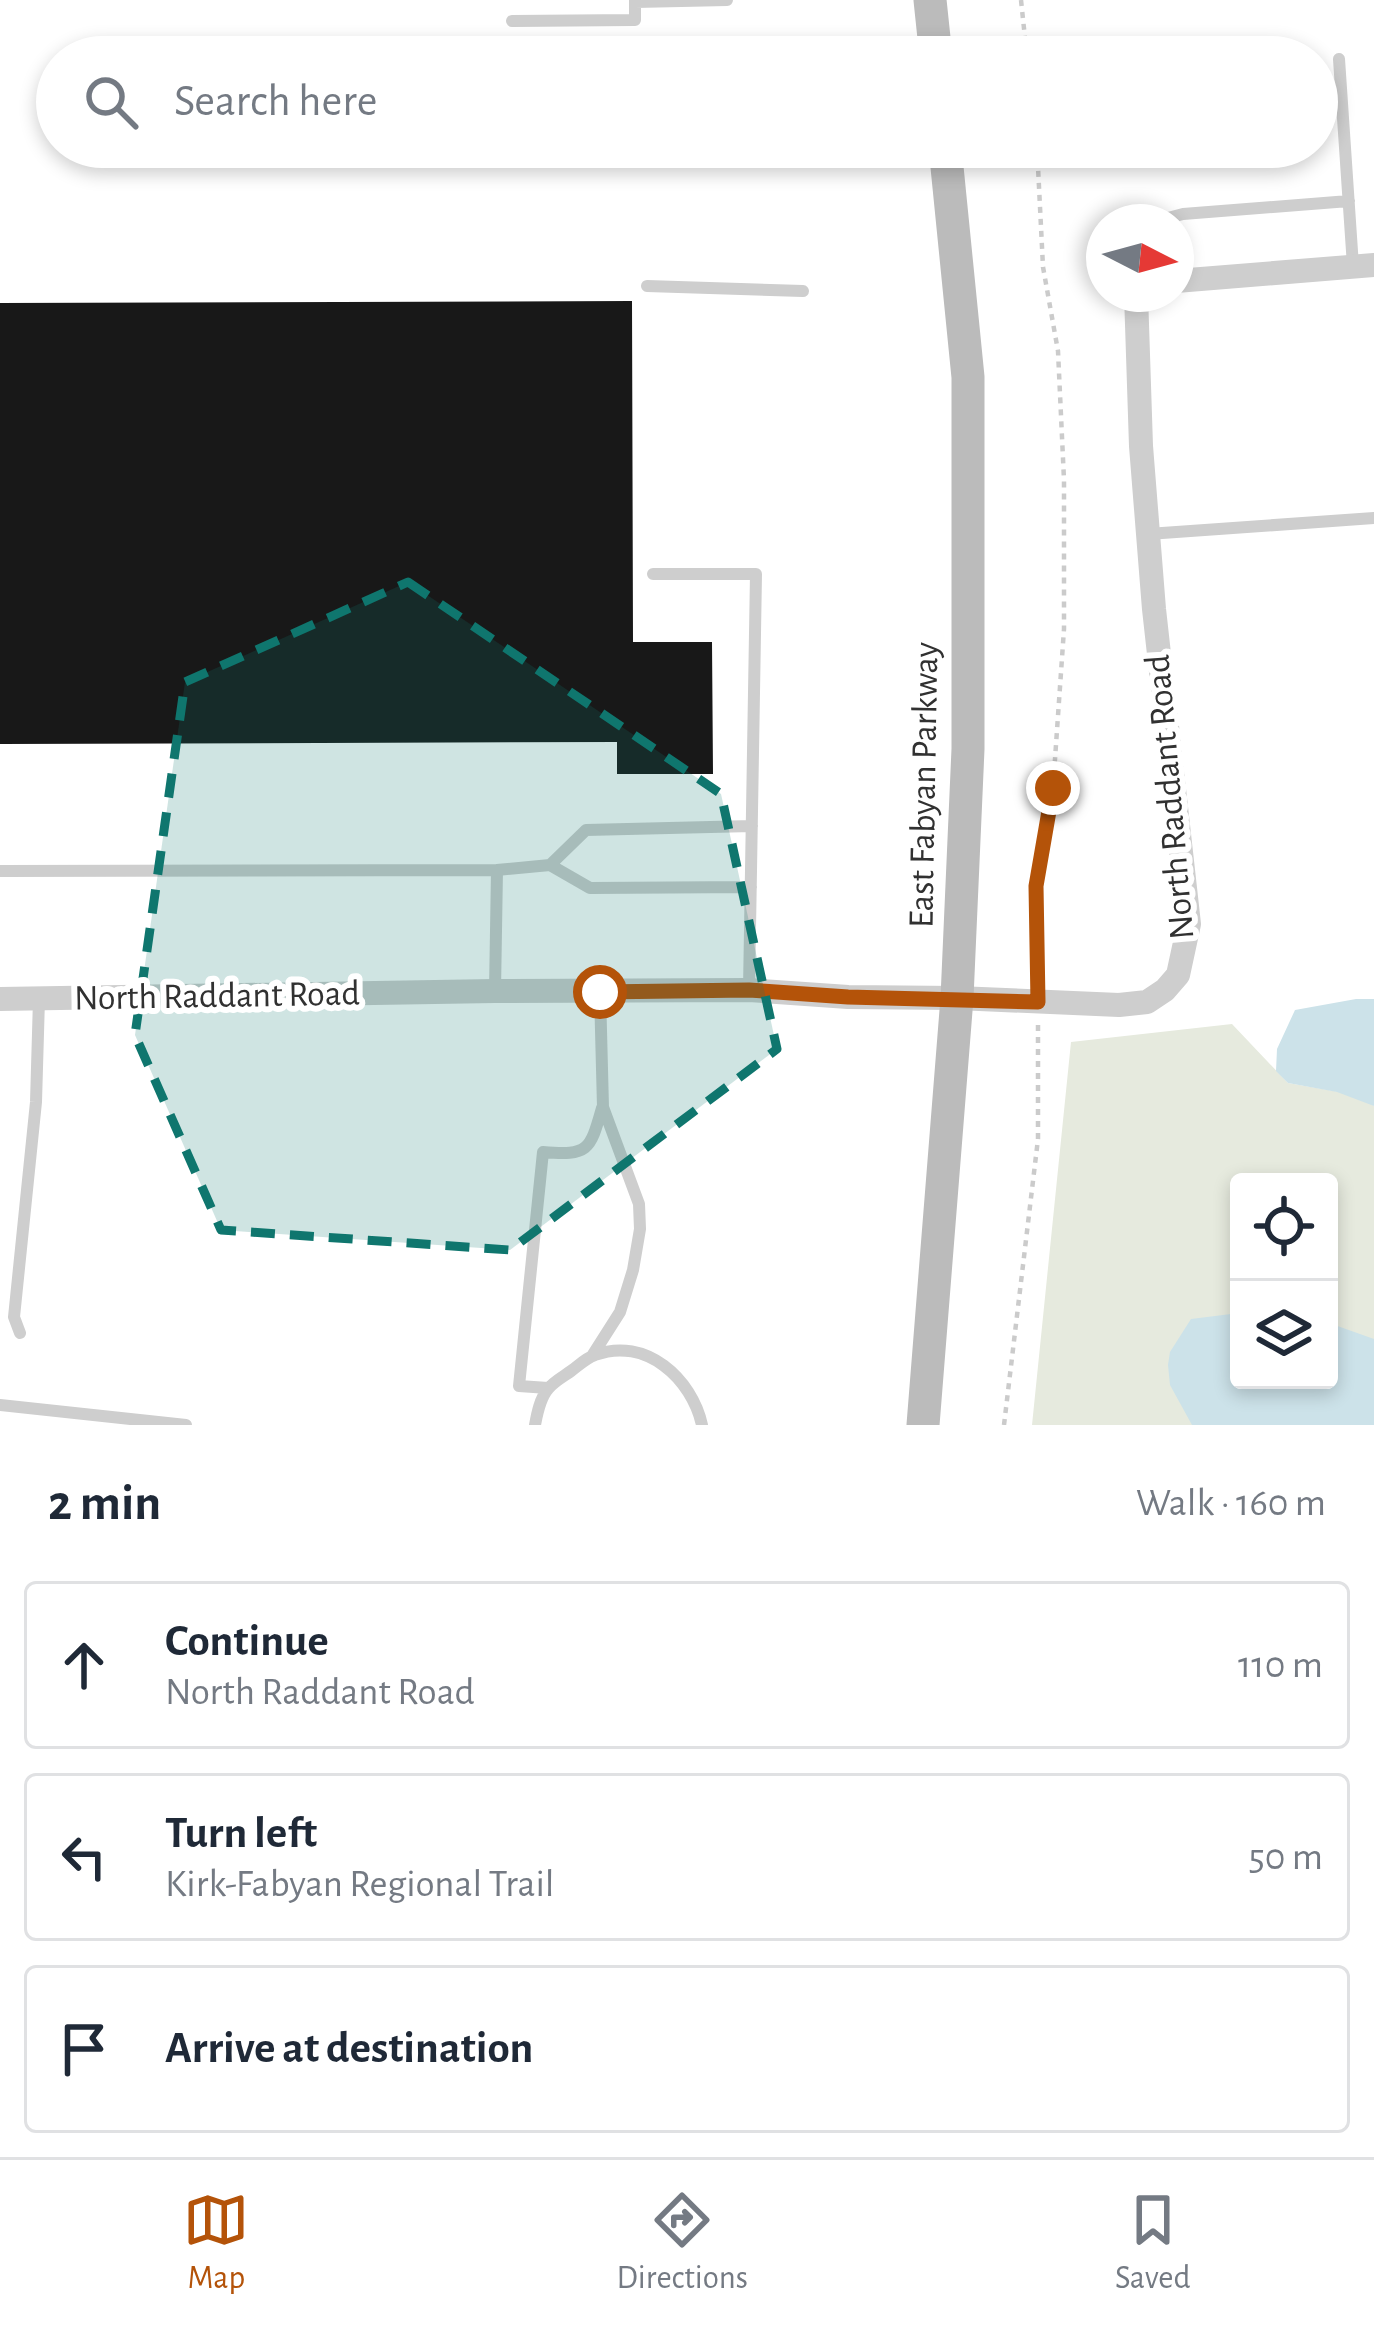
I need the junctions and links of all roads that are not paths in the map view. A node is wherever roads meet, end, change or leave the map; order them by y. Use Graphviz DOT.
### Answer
graph roads {
  1 [pos="727,0"];
  2 [pos="930,0"];
  3 [pos="635,1"];
  4 [pos="512,21"];
  5 [pos="934,36"];
  6 [pos="1339,59"];
  7 [pos="947,168"];
  8 [pos="1348,200"];
  9 [pos="1194,213"];
  10 [pos="1364,266"];
  11 [pos="1194,280"];
  12 [pos="647,286"];
  13 [pos="803,291"];
  14 [pos="1137,312"];
  15 [pos="1374,518"];
  16 [pos="1148,534"];
  17 [pos="653,574"];
  18 [pos="752,826"];
  19 [pos="550,865"];
  20 [pos="0,871"];
  21 [pos="497,871"];
  22 [pos="751,887"];
  23 [pos="749,990"];
  24 [pos="495,991"];
  25 [pos="600,992"];
  26 [pos="957,998"];
  27 [pos="0,999"];
  28 [pos="39,999"];
  29 [pos="603,1106"];
  30 [pos="20,1333"];
  31 [pos="592,1356"];
  32 [pos="548,1388"];
  33 [pos="0,1405"];
  34 [pos="186,1425"];
  35 [pos="535,1425"];
  36 [pos="702,1425"];
  37 [pos="923,1425"];
  1 -- 3 [label="lane"];
  2 -- 5 [label="main road"];
  3 -- 4 [label="lane"];
  6 -- 8 [label="lane"];
  7 -- 26 [label="main road, East Fabyan Parkway"];
  8 -- 9 [label="lane"];
  8 -- 10 [label="lane"];
  10 -- 11 [label="street"];
  12 -- 13 [label="lane"];
  14 -- 16 [label="street, North Raddant Road"];
  15 -- 16 [label="lane"];
  16 -- 26 [label="street, North Raddant Road"];
  17 -- 18 [label="lane"];
  18 -- 19 [label="lane"];
  18 -- 22 [label="lane"];
  19 -- 21 [label="lane"];
  19 -- 22 [label="lane"];
  20 -- 21 [label="lane"];
  21 -- 24 [label="lane"];
  22 -- 23 [label="lane"];
  23 -- 25 [label="street, North Raddant Road"];
  23 -- 26 [label="street, North Raddant Road"];
  24 -- 25 [label="street, North Raddant Road"];
  24 -- 28 [label="street, North Raddant Road"];
  25 -- 29 [label="lane"];
  26 -- 37 [label="main road, East Fabyan Parkway"];
  27 -- 28 [label="street, North Raddant Road"];
  28 -- 30 [label="lane"];
  29 -- 31 [label="lane"];
  29 -- 32 [label="lane"];
  31 -- 32 [label="lane"];
  31 -- 36 [label="lane"];
  32 -- 35 [label="lane"];
  33 -- 34 [label="lane"];
}
